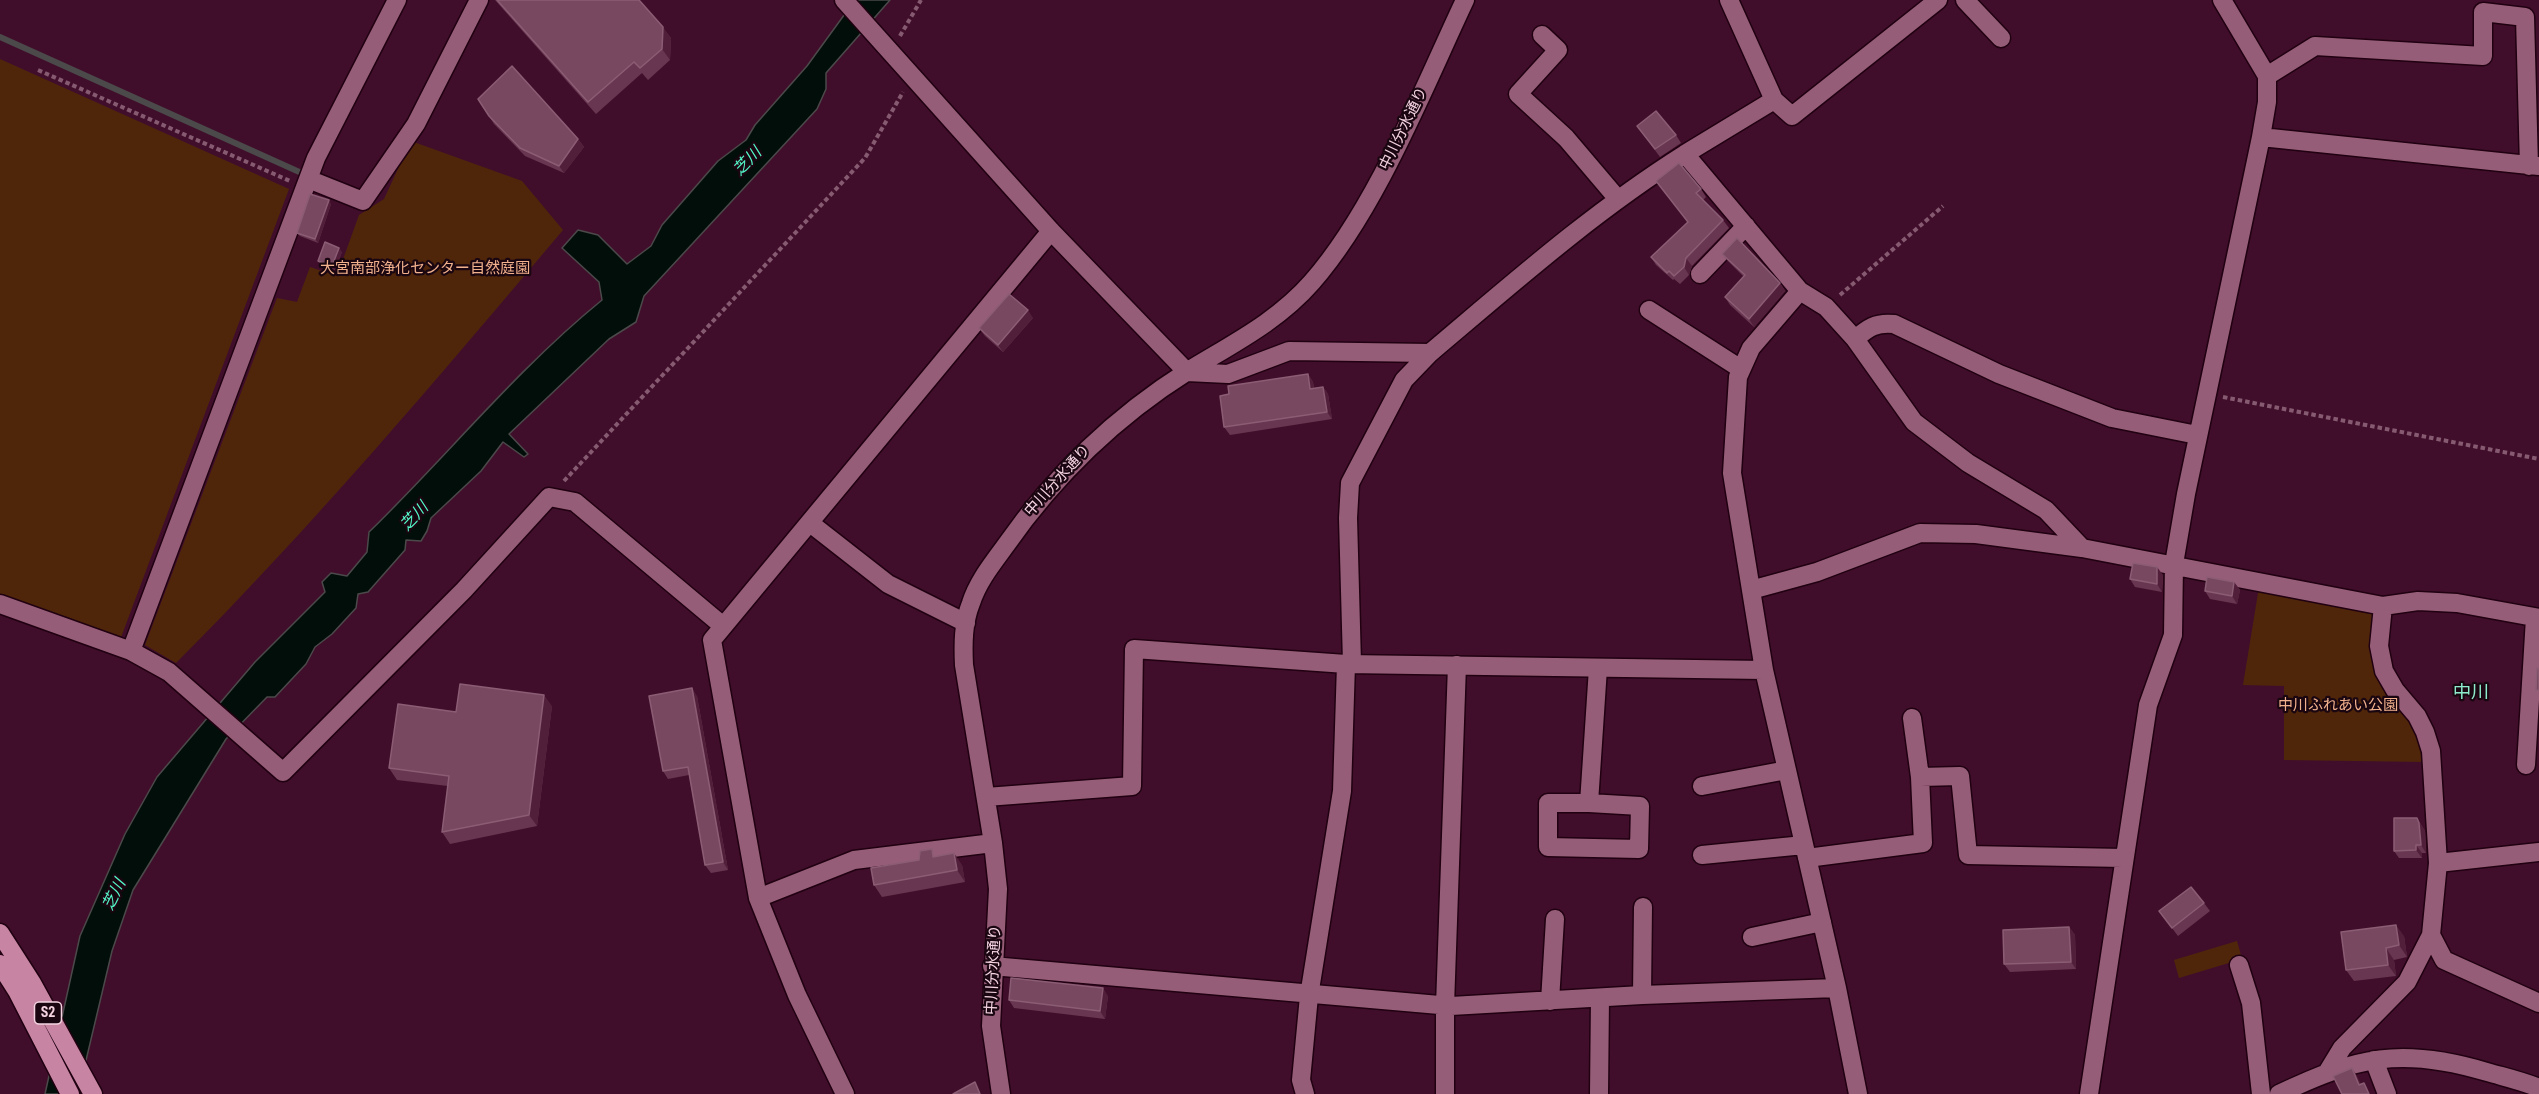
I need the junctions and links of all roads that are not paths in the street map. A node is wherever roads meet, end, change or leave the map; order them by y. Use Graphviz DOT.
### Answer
graph roads {
  1 [pos="397,0"];
  2 [pos="478,0"];
  3 [pos="844,0"];
  4 [pos="1465,0"];
  5 [pos="1729,0"];
  6 [pos="1938,0"];
  7 [pos="1965,0"];
  8 [pos="2222,0"];
  9 [pos="1542,35"];
  10 [pos="2001,38"];
  11 [pos="2267,76"];
  12 [pos="1774,100"];
  13 [pos="2261,137"];
  14 [pos="1685,154"];
  15 [pos="2534,166"];
  16 [pos="306,183"];
  17 [pos="1617,198"];
  18 [pos="1746,226"];
  19 [pos="1051,231"];
  20 [pos="1700,274"];
  21 [pos="1800,291"];
  22 [pos="1649,310"];
  23 [pos="1855,339"];
  24 [pos="1430,353"];
  25 [pos="1741,369"];
  26 [pos="1187,372"];
  27 [pos="2197,435"];
  28 [pos="810,523"];
  29 [pos="2082,548"];
  30 [pos="2174,564"];
  31 [pos="1751,590"];
  32 [pos="0,604"];
  33 [pos="2383,606"];
  34 [pos="2537,618"];
  35 [pos="966,623"];
  36 [pos="723,626"];
  37 [pos="130,651"];
  38 [pos="1349,663"];
  39 [pos="1457,665"];
  40 [pos="1598,668"];
  41 [pos="1764,670"];
  42 [pos="1912,718"];
  43 [pos="2526,765"];
  44 [pos="1787,770"];
  45 [pos="1920,777"];
  46 [pos="1702,786"];
  47 [pos="986,797"];
  48 [pos="1588,803"];
  49 [pos="993,843"];
  50 [pos="1805,852"];
  51 [pos="2539,852"];
  52 [pos="1702,855"];
  53 [pos="2123,858"];
  54 [pos="2438,863"];
  55 [pos="758,898"];
  56 [pos="1643,907"];
  57 [pos="1555,919"];
  58 [pos="1822,922"];
  59 [pos="0,933"];
  60 [pos="2431,934"];
  61 [pos="1752,937"];
  62 [pos="0,964"];
  63 [pos="2239,965"];
  64 [pos="992,966"];
  65 [pos="1837,988"];
  66 [pos="1642,995"];
  67 [pos="1309,996"];
  68 [pos="1600,998"];
  69 [pos="1550,1001"];
  70 [pos="2539,1004"];
  71 [pos="1445,1005"];
  72 [pos="2373,1060"];
  73 [pos="2328,1071"];
  74 [pos="2539,1088"];
  75 [pos="70,1094"];
  76 [pos="93,1094"];
  77 [pos="844,1094"];
  78 [pos="1001,1094"];
  79 [pos="1305,1094"];
  80 [pos="1445,1094"];
  81 [pos="1599,1094"];
  82 [pos="1858,1094"];
  83 [pos="2089,1094"];
  84 [pos="2261,1094"];
  85 [pos="2279,1094"];
  86 [pos="2387,1094"];
  1 -- 16 [label="street"];
  2 -- 16 [label="street"];
  3 -- 19 [label="street"];
  4 -- 26 [label="street, 中川分水通り"];
  5 -- 12 [label="street"];
  6 -- 12 [label="street"];
  7 -- 10 [label="street"];
  8 -- 11 [label="street"];
  9 -- 17 [label="street"];
  11 -- 13 [label="street"];
  11 -- 15 [label="street"];
  12 -- 14 [label="street"];
  13 -- 15 [label="street"];
  13 -- 27 [label="street"];
  14 -- 17 [label="street"];
  14 -- 18 [label="street"];
  16 -- 37 [label="street"];
  17 -- 24 [label="street"];
  18 -- 20 [label="street"];
  18 -- 21 [label="street"];
  19 -- 26 [label="street"];
  19 -- 28 [label="street"];
  21 -- 23 [label="street"];
  21 -- 25 [label="street"];
  22 -- 25 [label="street"];
  23 -- 27 [label="street"];
  23 -- 29 [label="street"];
  24 -- 26 [label="street"];
  24 -- 38 [label="street"];
  25 -- 31 [label="street"];
  26 -- 35 [label="street, 中川分水通り"];
  27 -- 30 [label="street"];
  28 -- 35 [label="street"];
  28 -- 36 [label="street"];
  29 -- 30 [label="street"];
  29 -- 31 [label="street"];
  30 -- 33 [label="street"];
  30 -- 53 [label="street"];
  31 -- 41 [label="street"];
  32 -- 37 [label="street"];
  33 -- 34 [label="street"];
  33 -- 54 [label="street"];
  34 -- 43 [label="street"];
  35 -- 47 [label="street, 中川分水通り"];
  36 -- 37 [label="street"];
  36 -- 55 [label="street"];
  38 -- 39 [label="street"];
  38 -- 47 [label="street"];
  38 -- 67 [label="street"];
  39 -- 40 [label="street"];
  39 -- 71 [label="street"];
  40 -- 41 [label="street"];
  40 -- 48 [label="street"];
  41 -- 44 [label="street"];
  42 -- 45 [label="street"];
  44 -- 46 [label="street"];
  44 -- 50 [label="street"];
  45 -- 50 [label="street"];
  45 -- 53 [label="street"];
  47 -- 49 [label="street, 中川分水通り"];
  48 -- 48 [label="street"];
  49 -- 55 [label="street"];
  49 -- 64 [label="street, 中川分水通り"];
  50 -- 52 [label="street"];
  50 -- 58 [label="street"];
  51 -- 54 [label="street"];
  53 -- 83 [label="street"];
  54 -- 60 [label="street"];
  55 -- 77 [label="street"];
  56 -- 66 [label="street"];
  57 -- 69 [label="street"];
  58 -- 61 [label="street"];
  58 -- 65 [label="street"];
  59 -- 76 [label="highway, S2"];
  60 -- 70 [label="street"];
  60 -- 73 [label="street"];
  62 -- 75 [label="highway, S2"];
  63 -- 84 [label="street"];
  64 -- 67 [label="street"];
  64 -- 78 [label="street, 中川分水通り"];
  65 -- 66 [label="street"];
  65 -- 82 [label="street"];
  66 -- 68 [label="street"];
  67 -- 71 [label="street"];
  67 -- 79 [label="street"];
  68 -- 69 [label="street"];
  68 -- 81 [label="street"];
  69 -- 71 [label="street"];
  71 -- 80 [label="street"];
  72 -- 73 [label="street"];
  72 -- 74 [label="street"];
  72 -- 86 [label="street"];
  73 -- 85 [label="street"];
}
